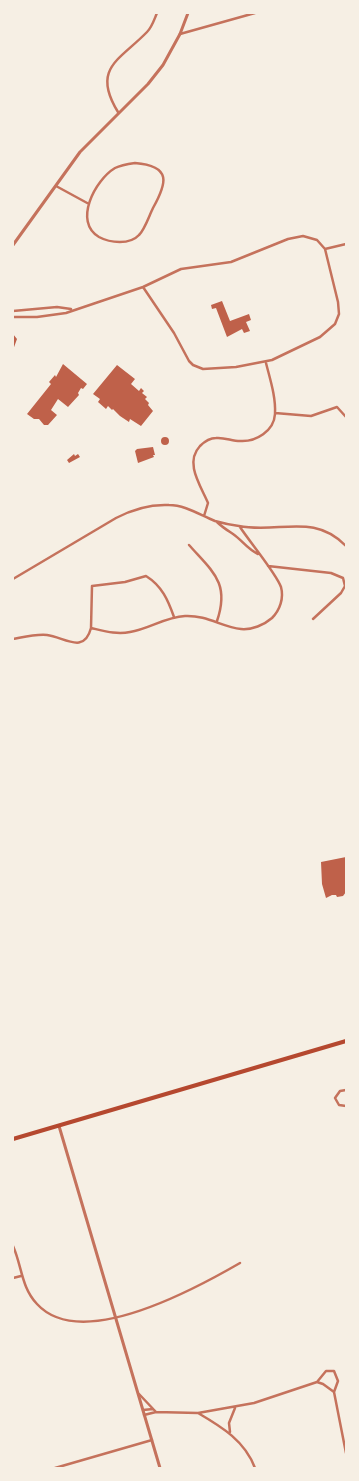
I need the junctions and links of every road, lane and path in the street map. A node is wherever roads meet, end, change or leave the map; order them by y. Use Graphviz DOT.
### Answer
graph roads {
  1 [pos="157,13"];
  2 [pos="188,13"];
  3 [pos="255,13"];
  4 [pos="180,34"];
  5 [pos="118,112"];
  6 [pos="56,186"];
  7 [pos="89,204"];
  8 [pos="346,244"];
  9 [pos="13,245"];
  10 [pos="325,249"];
  11 [pos="143,287"];
  12 [pos="72,309"];
  13 [pos="13,311"];
  14 [pos="13,317"];
  15 [pos="266,363"];
  16 [pos="275,414"];
  17 [pos="346,417"];
  18 [pos="204,516"];
  19 [pos="217,521"];
  20 [pos="239,526"];
  21 [pos="189,545"];
  22 [pos="346,546"];
  23 [pos="259,554"];
  24 [pos="267,566"];
  25 [pos="13,579"];
  26 [pos="174,617"];
  27 [pos="313,619"];
  28 [pos="217,621"];
  29 [pos="91,628"];
  30 [pos="13,639"];
  31 [pos="346,1041"];
  32 [pos="346,1090"];
  33 [pos="346,1106"];
  34 [pos="58,1126"];
  35 [pos="13,1139"];
  36 [pos="13,1246"];
  37 [pos="240,1263"];
  38 [pos="21,1276"];
  39 [pos="13,1278"];
  40 [pos="116,1318"];
  41 [pos="317,1382"];
  42 [pos="334,1392"];
  43 [pos="138,1393"];
  44 [pos="236,1407"];
  45 [pos="143,1410"];
  46 [pos="155,1410"];
  47 [pos="198,1413"];
  48 [pos="144,1415"];
  49 [pos="230,1432"];
  50 [pos="152,1440"];
  51 [pos="346,1452"];
  52 [pos="55,1468"];
  53 [pos="160,1468"];
  54 [pos="255,1468"];
  1 -- 5 [label="street"];
  2 -- 4 [label="street"];
  3 -- 4 [label="street"];
  4 -- 5 [label="street"];
  5 -- 6 [label="street"];
  6 -- 7 [label="street"];
  6 -- 9 [label="street"];
  7 -- 7 [label="street"];
  8 -- 10 [label="street"];
  10 -- 11 [label="street"];
  10 -- 15 [label="street"];
  11 -- 12 [label="street"];
  11 -- 15 [label="street"];
  12 -- 13 [label="street"];
  12 -- 14 [label="street"];
  15 -- 16 [label="street"];
  16 -- 17 [label="street"];
  16 -- 18 [label="street"];
  18 -- 19 [label="street"];
  18 -- 25 [label="street"];
  19 -- 20 [label="street"];
  19 -- 23 [label="street"];
  20 -- 22 [label="street"];
  20 -- 23 [label="street"];
  21 -- 28 [label="street"];
  23 -- 24 [label="street"];
  24 -- 27 [label="street"];
  24 -- 28 [label="street"];
  26 -- 28 [label="street"];
  26 -- 29 [label="street"];
  26 -- 29 [label="street"];
  29 -- 30 [label="street"];
  31 -- 34 [label="main road"];
  32 -- 33 [label="street"];
  34 -- 35 [label="main road"];
  34 -- 40 [label="street"];
  36 -- 38 [label="street"];
  37 -- 40 [label="street"];
  38 -- 39 [label="street"];
  38 -- 40 [label="street"];
  40 -- 43 [label="street"];
  41 -- 42 [label="street"];
  41 -- 42 [label="street"];
  41 -- 44 [label="street"];
  42 -- 51 [label="street"];
  43 -- 45 [label="street"];
  43 -- 46 [label="street"];
  44 -- 47 [label="street"];
  44 -- 49 [label="street"];
  45 -- 46 [label="street"];
  45 -- 48 [label="street"];
  46 -- 47 [label="street"];
  46 -- 48 [label="street"];
  47 -- 49 [label="street"];
  48 -- 50 [label="street"];
  49 -- 54 [label="street"];
  50 -- 52 [label="street"];
  50 -- 53 [label="street"];
}
